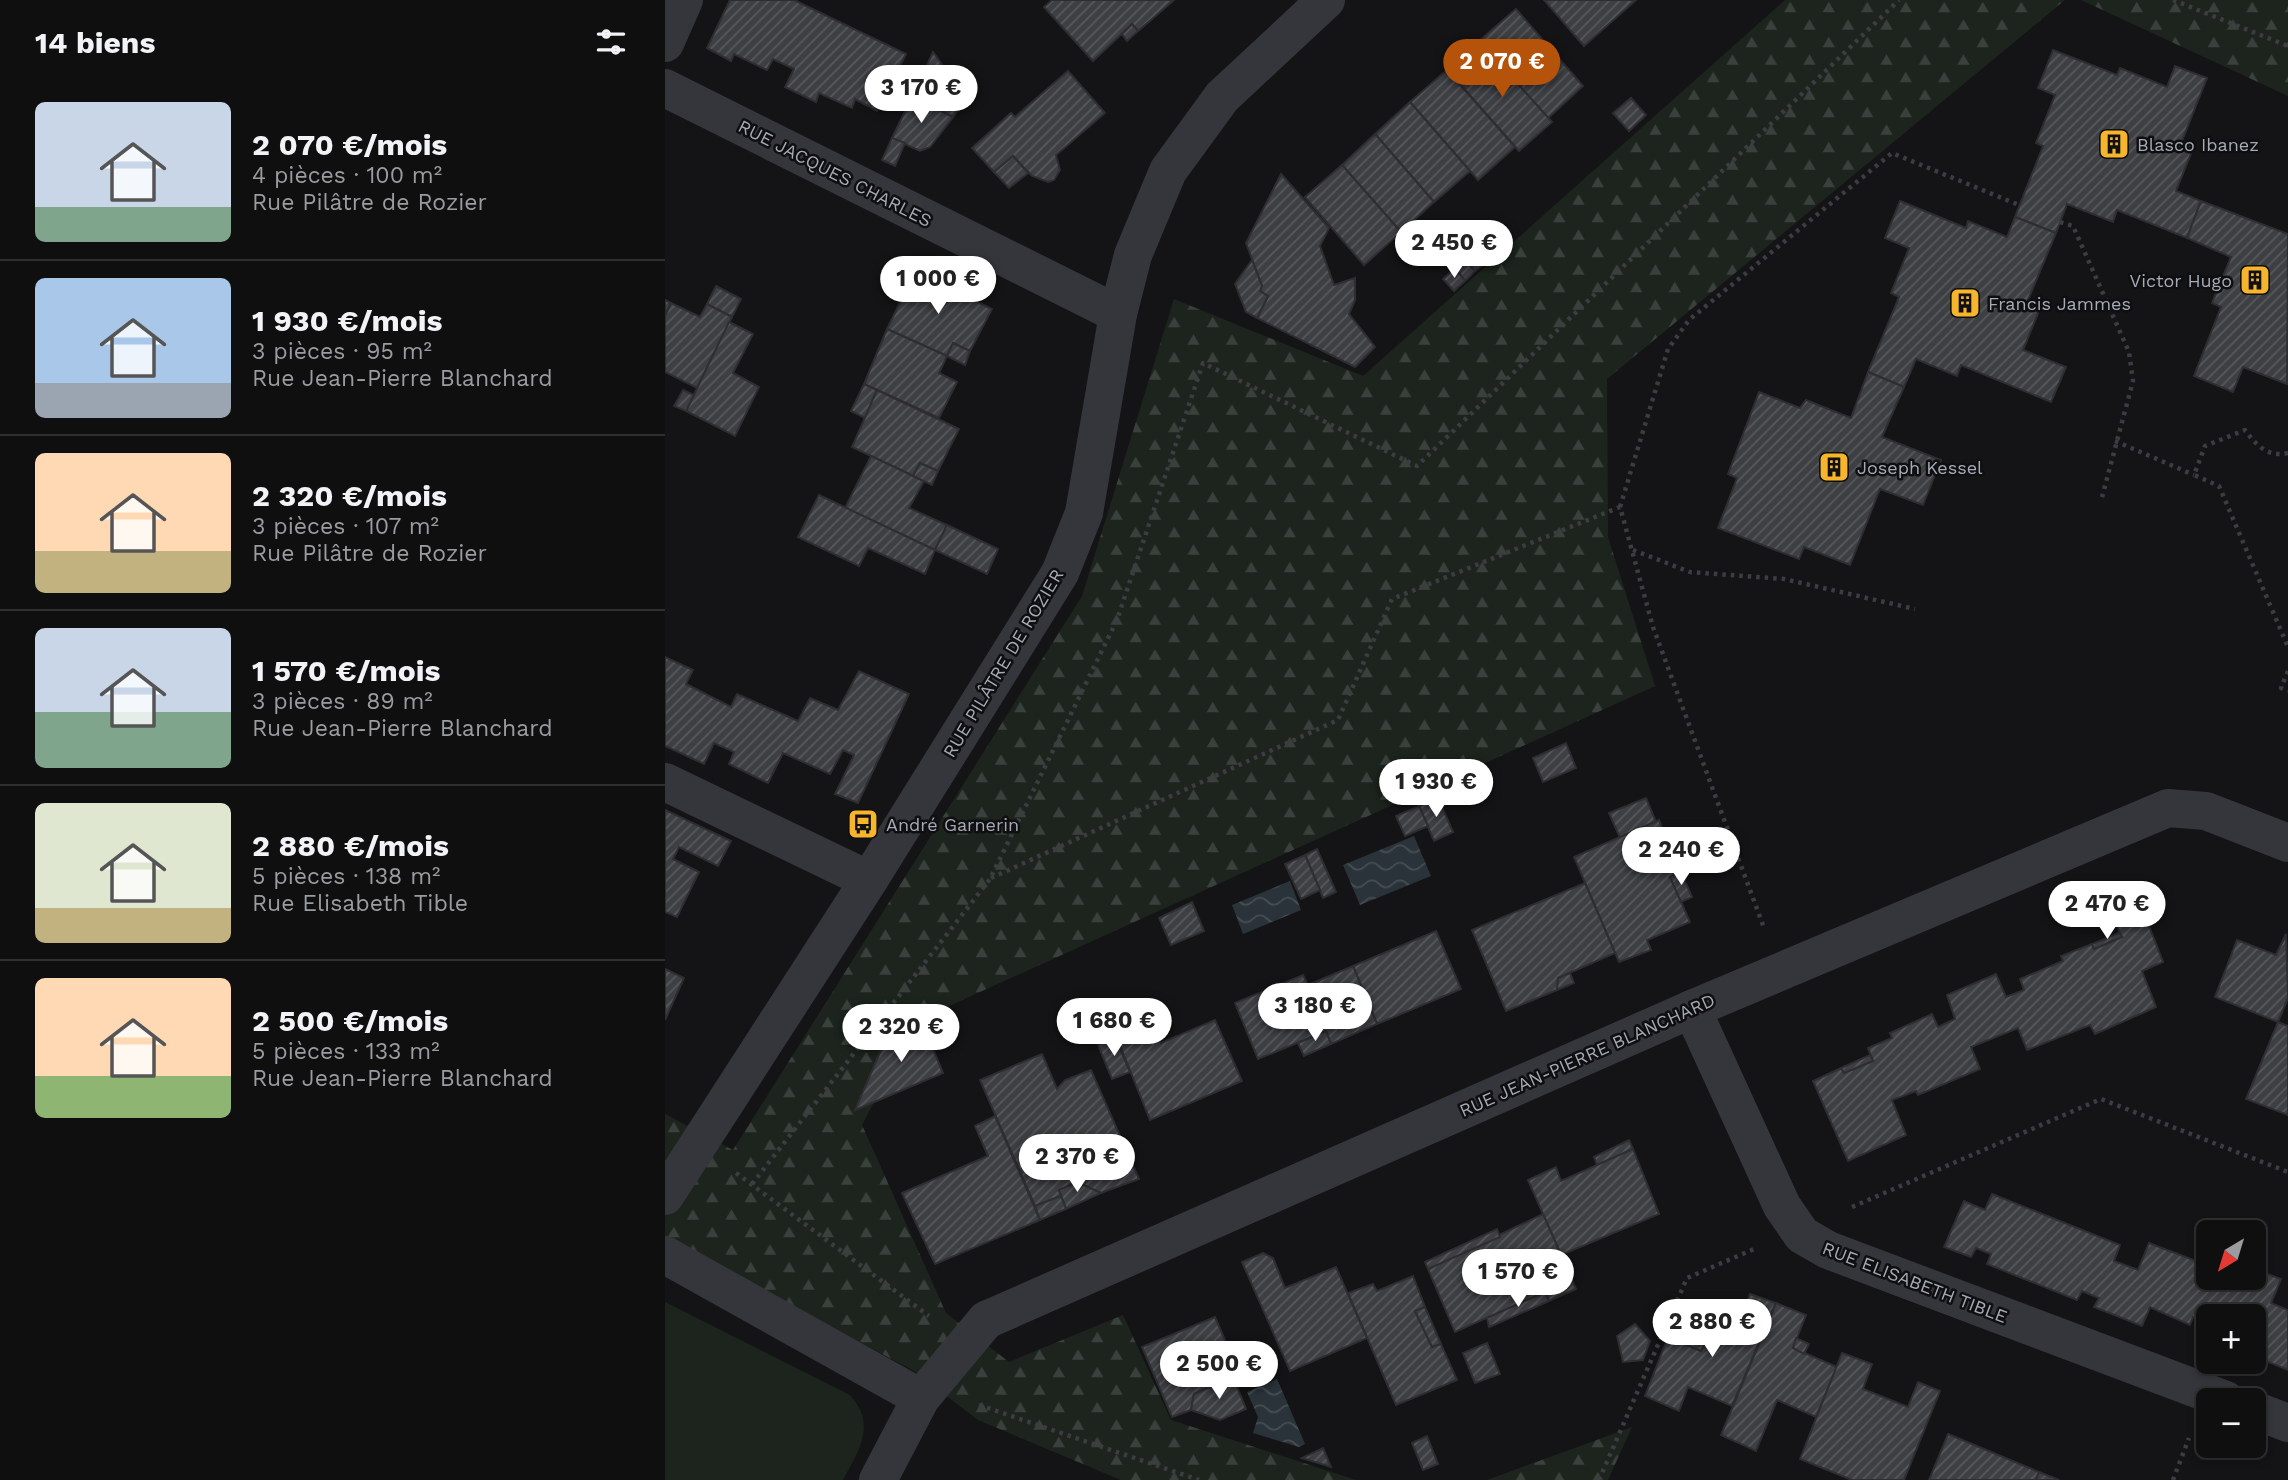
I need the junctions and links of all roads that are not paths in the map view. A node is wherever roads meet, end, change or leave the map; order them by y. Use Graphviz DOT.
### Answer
graph roads {
  1 [pos="684,0"];
  2 [pos="1326,0"];
  3 [pos="665,43"];
  4 [pos="665,88"];
  5 [pos="1118,314"];
  6 [pos="665,782"];
  7 [pos="2288,843"];
  8 [pos="869,880"];
  9 [pos="1692,1009"];
  10 [pos="665,1196"];
  11 [pos="665,1255"];
  12 [pos="2196,1389"];
  13 [pos="921,1398"];
  14 [pos="2266,1415"];
  15 [pos="2288,1423"];
  16 [pos="878,1480"];
  1 -- 3 [label="street"];
  2 -- 5 [label="street, RUE PILÂTRE DE ROZIER"];
  4 -- 5 [label="street, RUE JACQUES CHARLES"];
  5 -- 8 [label="street, RUE PILÂTRE DE ROZIER"];
  6 -- 8 [label="street"];
  7 -- 9 [label="street, RUE JEAN-PIERRE BLANCHARD"];
  8 -- 10 [label="street, RUE PILÂTRE DE ROZIER"];
  9 -- 12 [label="street, RUE ELISABETH TIBLE"];
  9 -- 13 [label="street, RUE JEAN-PIERRE BLANCHARD"];
  11 -- 13 [label="street"];
  13 -- 16 [label="street, RUE JEAN-PIERRE BLANCHARD"];
  14 -- 15 [label="street"];
}
